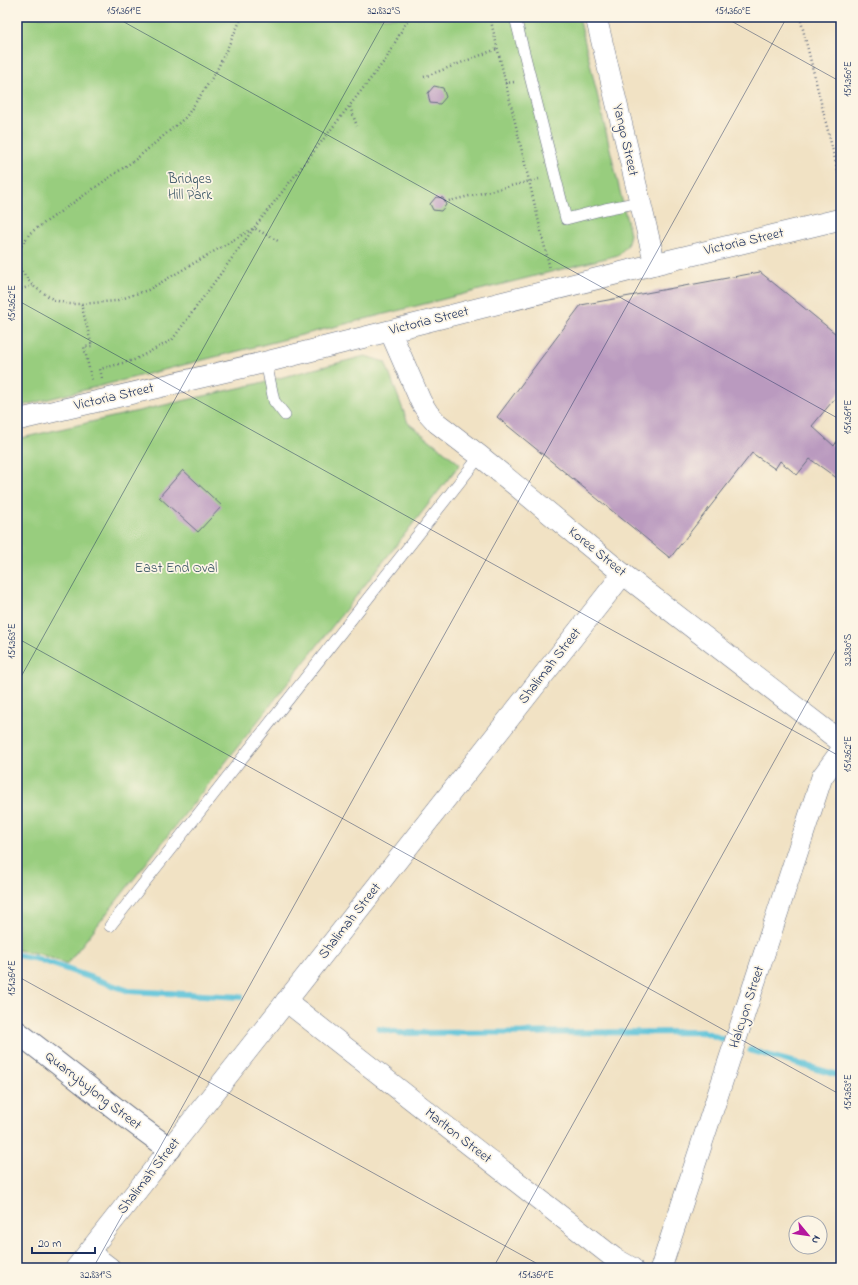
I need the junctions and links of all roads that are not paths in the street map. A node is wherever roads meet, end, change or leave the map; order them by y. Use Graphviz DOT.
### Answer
graph roads {
  1 [pos="515,17"];
  2 [pos="596,17"];
  3 [pos="640,202"];
  4 [pos="841,219"];
  5 [pos="654,264"];
  6 [pos="390,331"];
  7 [pos="266,362"];
  8 [pos="284,415"];
  9 [pos="17,420"];
  10 [pos="480,456"];
  11 [pos="623,574"];
  12 [pos="841,742"];
  13 [pos="841,751"];
  14 [pos="110,926"];
  15 [pos="286,1001"];
  16 [pos="17,1032"];
  17 [pos="170,1149"];
  18 [pos="89,1252"];
  19 [pos="76,1268"];
  20 [pos="110,1268"];
  21 [pos="632,1268"];
  22 [pos="661,1268"];
  1 -- 3 [label="lane"];
  2 -- 3 [label="street, Yango Street"];
  3 -- 5 [label="street, Yango Street"];
  4 -- 5 [label="street, Victoria Street"];
  5 -- 6 [label="street, Victoria Street"];
  6 -- 7 [label="street, Victoria Street"];
  6 -- 10 [label="street, Koree Street"];
  7 -- 8 [label="lane"];
  7 -- 9 [label="street, Victoria Street"];
  10 -- 11 [label="street, Koree Street"];
  10 -- 14 [label="lane"];
  11 -- 12 [label="street, Koree Street"];
  11 -- 15 [label="street, Shalimah Street"];
  13 -- 22 [label="street, Halcyon Street"];
  15 -- 17 [label="street, Shalimah Street"];
  15 -- 21 [label="street, Marlton Street"];
  16 -- 17 [label="street, Quarrybylong Street"];
  17 -- 18 [label="street, Shalimah Street"];
  18 -- 19 [label="street, Shalimah Street"];
  18 -- 20 [label="street"];
}
